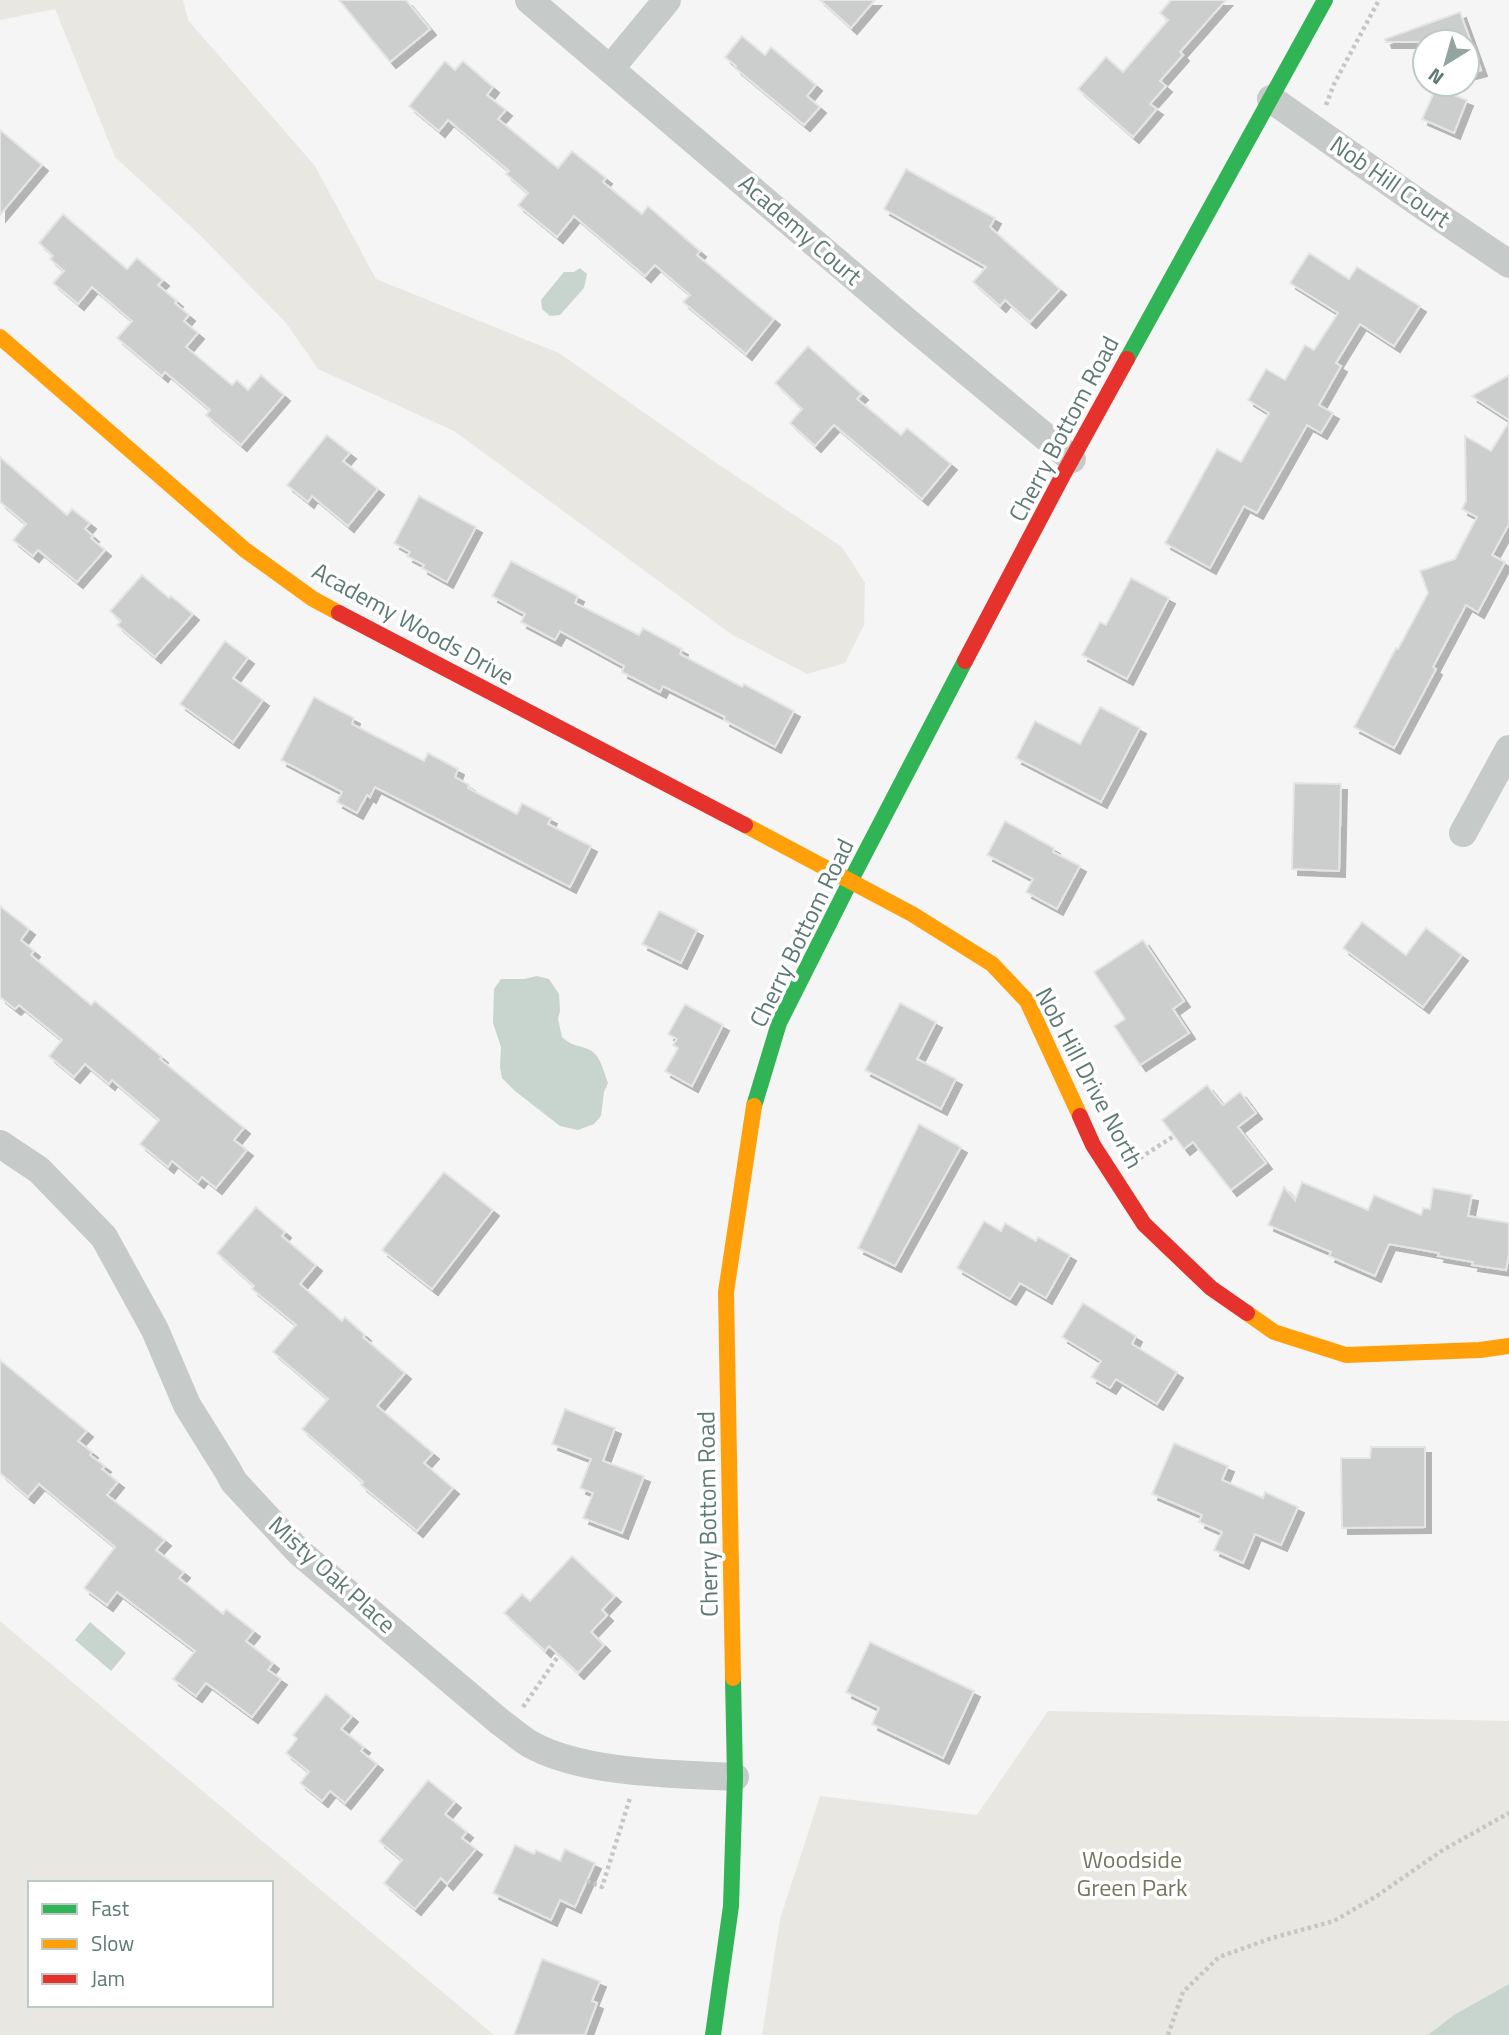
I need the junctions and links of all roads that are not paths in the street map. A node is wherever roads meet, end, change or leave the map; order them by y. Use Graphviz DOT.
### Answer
graph roads {
  1 [pos="529,0"];
  2 [pos="667,0"];
  3 [pos="1325,0"];
  4 [pos="610,69"];
  5 [pos="1271,99"];
  6 [pos="1509,264"];
  7 [pos="0,337"];
  8 [pos="1072,459"];
  9 [pos="1509,749"];
  10 [pos="1463,833"];
  11 [pos="851,880"];
  12 [pos="0,1143"];
  13 [pos="1509,1346"];
  14 [pos="735,1777"];
  15 [pos="713,2035"];
  1 -- 4 [label="street, Academy Court"];
  2 -- 4 [label="street"];
  3 -- 5 [label="main road, Cherry Bottom Road"];
  4 -- 8 [label="street, Academy Court"];
  5 -- 6 [label="street, Nob Hill Court"];
  5 -- 8 [label="main road, Cherry Bottom Road"];
  7 -- 11 [label="main road, Academy Woods Drive"];
  8 -- 11 [label="main road, Cherry Bottom Road"];
  9 -- 10 [label="street"];
  11 -- 13 [label="main road, Nob Hill Drive North"];
  11 -- 14 [label="main road, Cherry Bottom Road"];
  12 -- 14 [label="street, Misty Oak Place"];
  14 -- 15 [label="main road, Cherry Bottom Road"];
}
